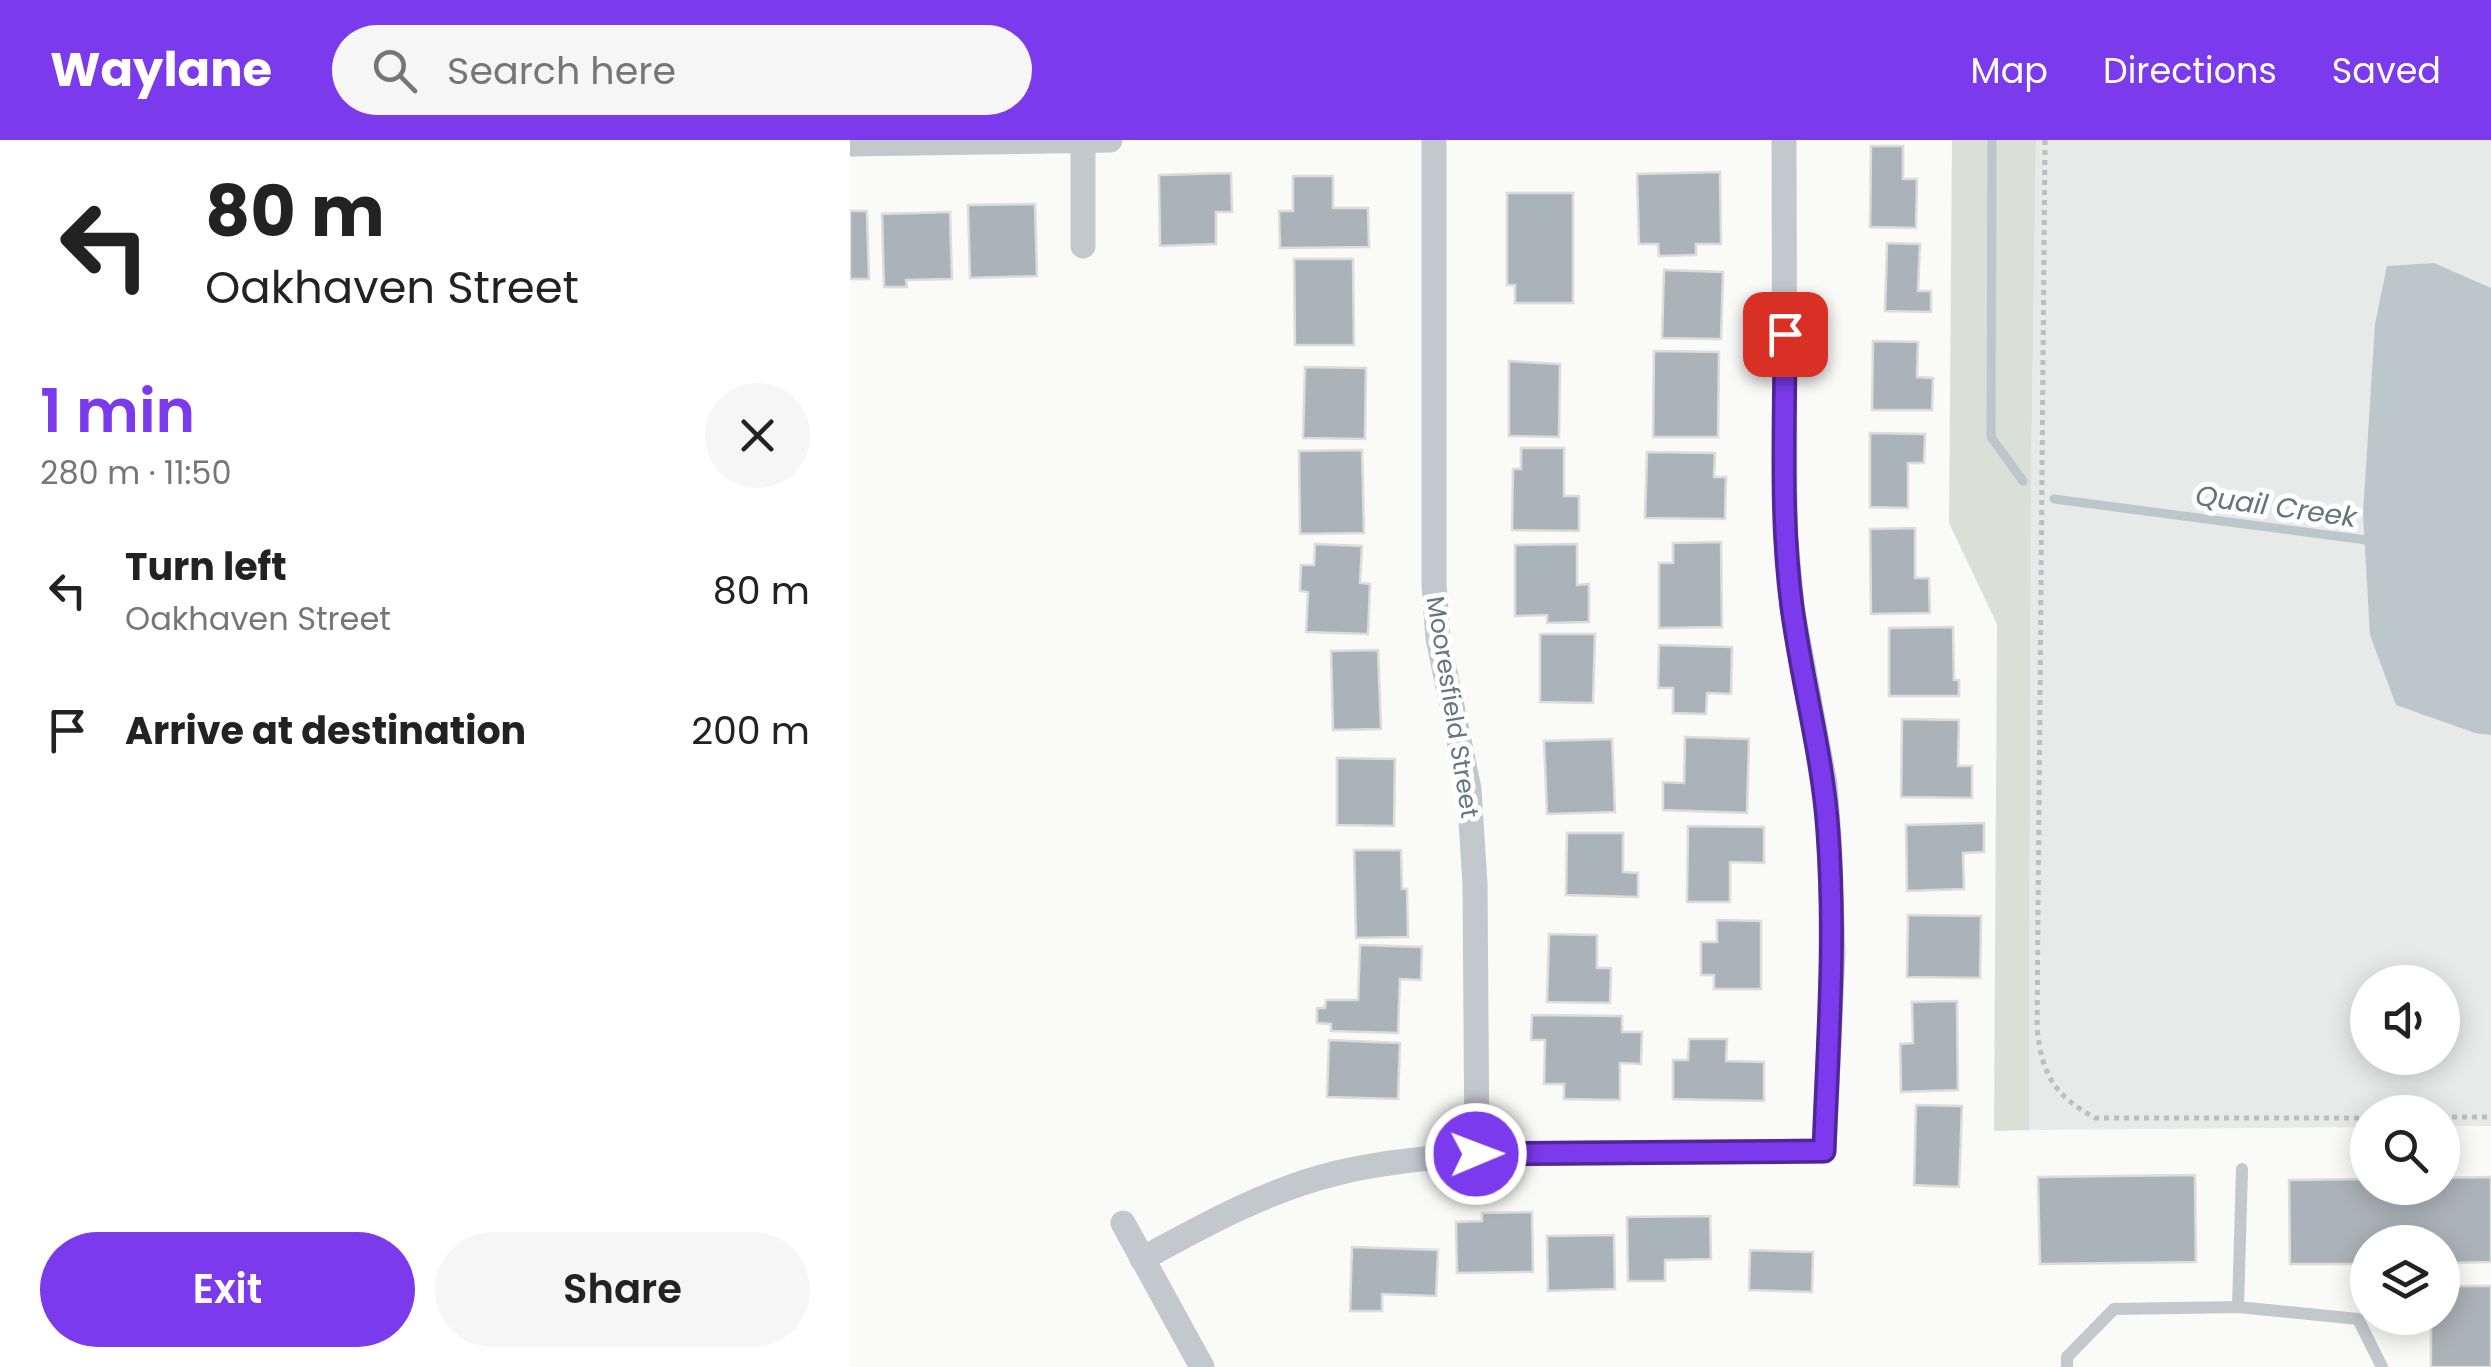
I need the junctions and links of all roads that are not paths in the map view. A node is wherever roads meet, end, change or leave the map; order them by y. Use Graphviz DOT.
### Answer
graph roads {
  1 [pos="1083,140"];
  2 [pos="1110,140"];
  3 [pos="1434,140"];
  4 [pos="1784,140"];
  5 [pos="850,144"];
  6 [pos="1083,246"];
  7 [pos="1476,1154"];
  8 [pos="2242,1170"];
  9 [pos="1123,1223"];
  10 [pos="1142,1259"];
  11 [pos="2238,1307"];
  12 [pos="1202,1367"];
  13 [pos="2067,1367"];
  14 [pos="2382,1367"];
  1 -- 2 [label="street"];
  1 -- 5 [label="street"];
  1 -- 6 [label="street"];
  3 -- 7 [label="street, Mooresfield Street"];
  4 -- 7 [label="street"];
  7 -- 10 [label="street"];
  8 -- 11 [label="lane"];
  9 -- 10 [label="street"];
  10 -- 12 [label="street"];
  11 -- 13 [label="lane"];
  11 -- 14 [label="lane"];
}
